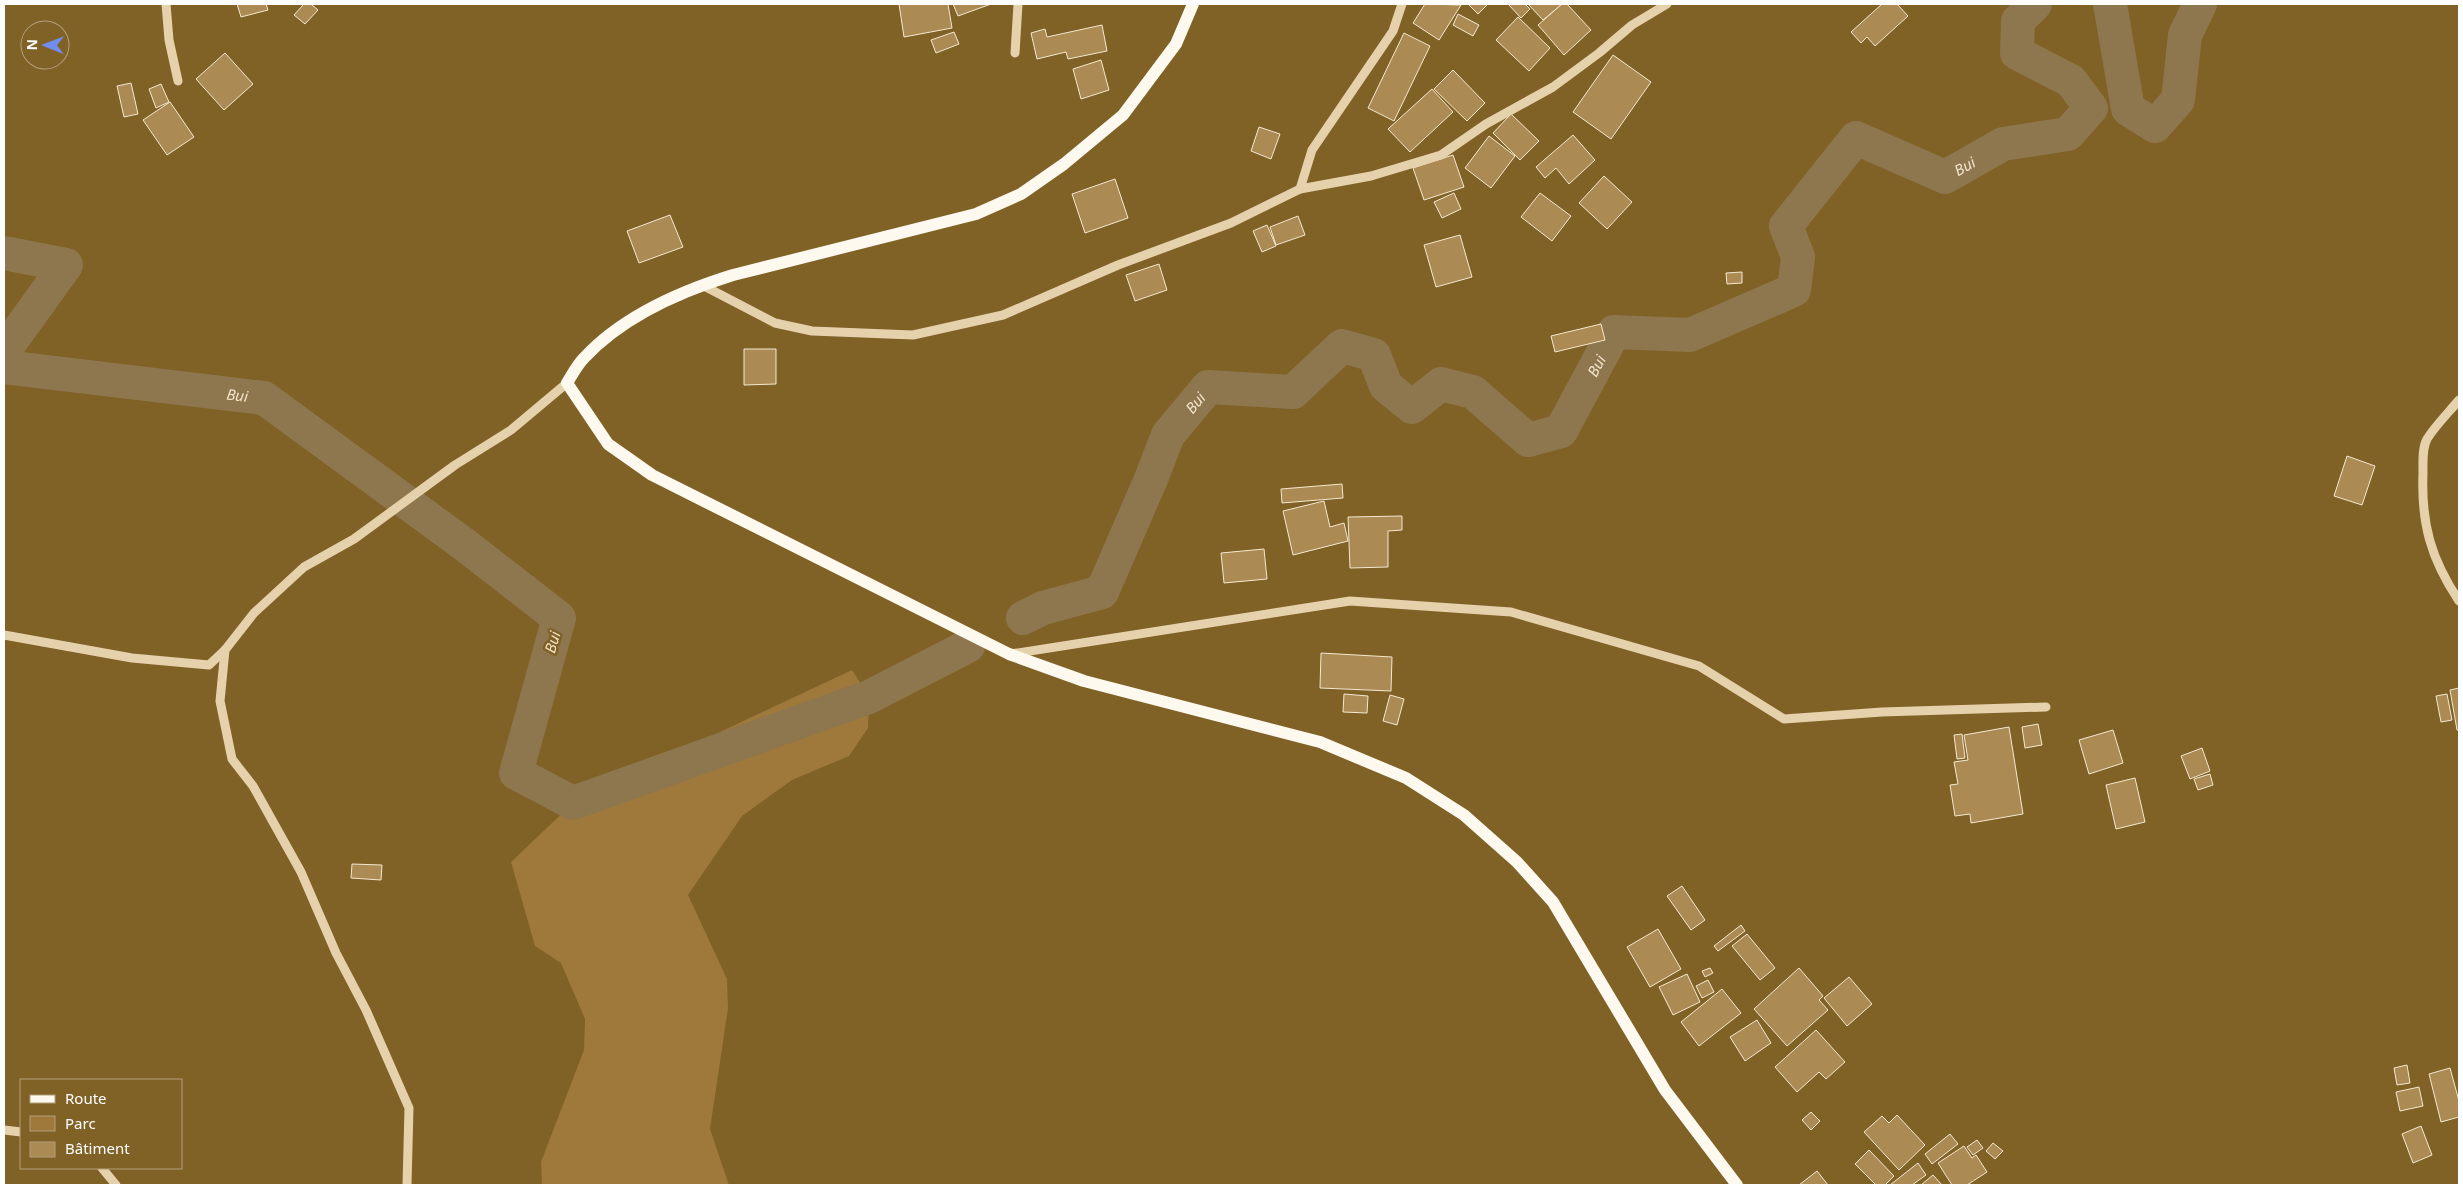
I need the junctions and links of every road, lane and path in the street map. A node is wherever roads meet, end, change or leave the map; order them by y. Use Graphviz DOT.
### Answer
graph roads {
  1 [pos="166,4"];
  2 [pos="1018,4"];
  3 [pos="1193,4"];
  4 [pos="1402,4"];
  5 [pos="1667,4"];
  6 [pos="1015,53"];
  7 [pos="178,81"];
  8 [pos="1300,189"];
  9 [pos="702,285"];
  10 [pos="567,383"];
  11 [pos="2459,400"];
  12 [pos="2459,601"];
  13 [pos="4,635"];
  14 [pos="225,650"];
  15 [pos="1009,654"];
  16 [pos="2046,707"];
  17 [pos="4,1130"];
  18 [pos="20,1132"];
  19 [pos="103,1169"];
  20 [pos="116,1185"];
  21 [pos="407,1185"];
  22 [pos="1737,1185"];
  1 -- 7 [label="street"];
  2 -- 6 [label="street"];
  3 -- 9 [label="main road"];
  4 -- 8 [label="street"];
  5 -- 8 [label="street"];
  8 -- 9 [label="street"];
  9 -- 10 [label="main road"];
  10 -- 14 [label="street"];
  10 -- 15 [label="main road"];
  11 -- 12 [label="street"];
  13 -- 14 [label="street"];
  14 -- 21 [label="street"];
  15 -- 16 [label="street"];
  15 -- 22 [label="main road"];
  17 -- 18 [label="street"];
  19 -- 20 [label="street"];
}
